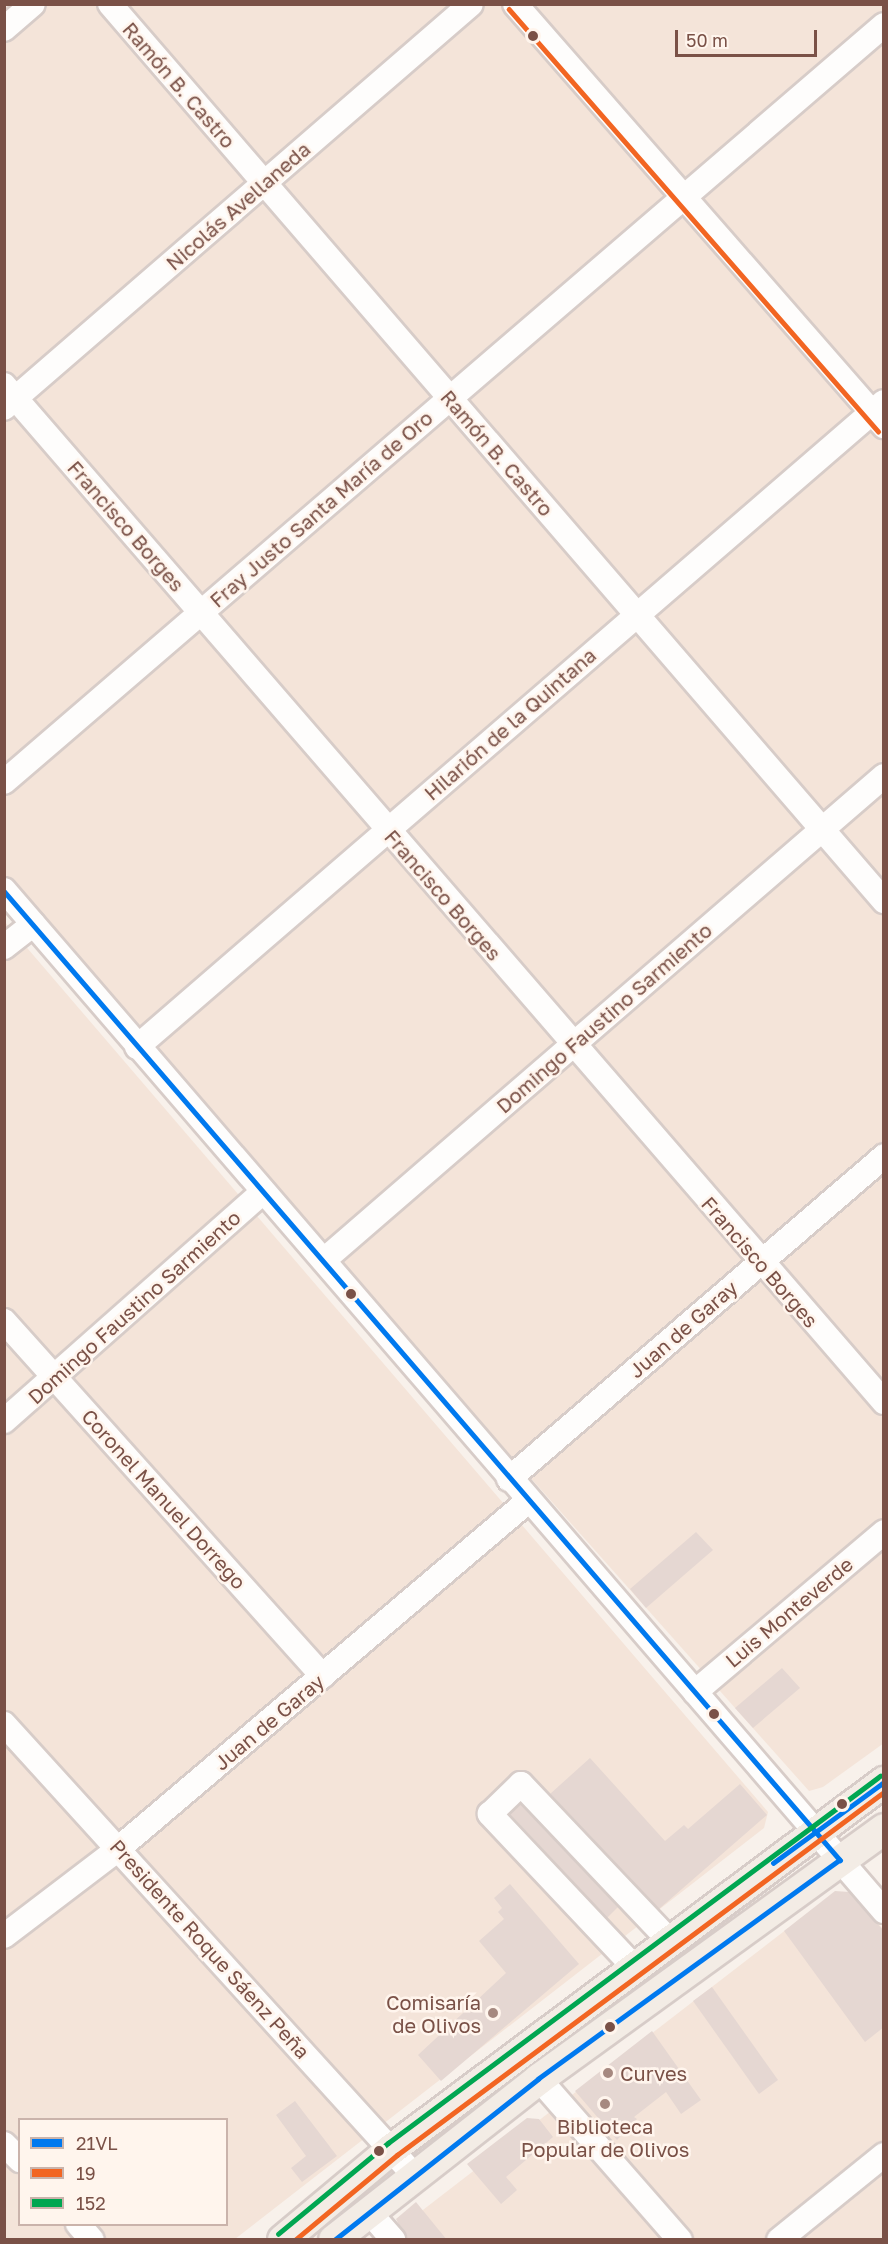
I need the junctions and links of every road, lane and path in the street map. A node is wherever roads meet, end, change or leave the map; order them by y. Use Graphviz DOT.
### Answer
graph roads {
  1 [pos="33,4"];
  2 [pos="110,4"];
  3 [pos="471,4"];
  4 [pos="515,4"];
  5 [pos="884,25"];
  6 [pos="4,29"];
  7 [pos="264,184"];
  8 [pos="683,198"];
  9 [pos="8,397"];
  10 [pos="449,398"];
  11 [pos="880,413"];
  12 [pos="201,613"];
  13 [pos="636,615"];
  14 [pos="884,776"];
  15 [pos="4,782"];
  16 [pos="387,830"];
  17 [pos="821,830"];
  18 [pos="4,890"];
  19 [pos="884,902"];
  20 [pos="33,924"];
  21 [pos="4,947"];
  22 [pos="572,1045"];
  23 [pos="137,1047"];
  24 [pos="884,1156"];
  25 [pos="263,1192"];
  26 [pos="324,1260"];
  27 [pos="760,1263"];
  28 [pos="4,1321"];
  29 [pos="55,1378"];
  30 [pos="884,1402"];
  31 [pos="4,1421"];
  32 [pos="509,1479"];
  33 [pos="528,1501"];
  34 [pos="884,1532"];
  35 [pos="323,1676"];
  36 [pos="695,1692"];
  37 [pos="4,1724"];
  38 [pos="884,1782"];
  39 [pos="884,1829"];
  40 [pos="815,1831"];
  41 [pos="118,1849"];
  42 [pos="840,1860"];
  43 [pos="884,1911"];
  44 [pos="4,1936"];
  45 [pos="670,1941"];
  46 [pos="635,1968"];
  47 [pos="539,2079"];
  48 [pos="4,2144"];
  49 [pos="392,2149"];
  50 [pos="884,2155"];
  51 [pos="18,2158"];
  52 [pos="414,2175"];
  53 [pos="369,2212"];
  54 [pos="80,2226"];
  55 [pos="335,2239"];
  56 [pos="92,2240"];
  57 [pos="283,2240"];
  58 [pos="393,2240"];
  59 [pos="680,2240"];
  60 [pos="779,2240"];
  1 -- 6 [label="street"];
  2 -- 7 [label="street, Ramón B. Castro"];
  3 -- 7 [label="street, Nicolás Avellaneda"];
  4 -- 8 [label="street"];
  5 -- 8 [label="street, Fray Justo Santa María de Oro"];
  7 -- 9 [label="street, Nicolás Avellaneda"];
  7 -- 10 [label="street, Ramón B. Castro"];
  8 -- 10 [label="street, Fray Justo Santa María de Oro"];
  8 -- 11 [label="street"];
  9 -- 12 [label="street, Francisco Borges"];
  10 -- 12 [label="street, Fray Justo Santa María de Oro"];
  10 -- 13 [label="street, Ramón B. Castro"];
  11 -- 13 [label="street, Hilarión de la Quintana"];
  12 -- 15 [label="street, Fray Justo Santa María de Oro"];
  12 -- 16 [label="street, Francisco Borges"];
  13 -- 16 [label="street, Hilarión de la Quintana"];
  13 -- 17 [label="street, Ramón B. Castro"];
  14 -- 17 [label="street, Domingo Faustino Sarmiento"];
  16 -- 22 [label="street, Francisco Borges"];
  16 -- 23 [label="street, Hilarión de la Quintana"];
  17 -- 19 [label="street, Ramón B. Castro"];
  17 -- 22 [label="street, Domingo Faustino Sarmiento"];
  18 -- 20 [label="street"];
  20 -- 21 [label="street"];
  20 -- 23 [label="street"];
  22 -- 26 [label="street, Domingo Faustino Sarmiento"];
  22 -- 27 [label="street, Francisco Borges"];
  23 -- 25 [label="street"];
  24 -- 27 [label="street, Juan de Garay"];
  25 -- 26 [label="street"];
  25 -- 29 [label="street, Domingo Faustino Sarmiento"];
  26 -- 32 [label="street"];
  27 -- 30 [label="street, Francisco Borges"];
  27 -- 32 [label="street, Juan de Garay"];
  28 -- 29 [label="street, Coronel Manuel Dorrego"];
  29 -- 31 [label="street, Domingo Faustino Sarmiento"];
  29 -- 35 [label="street, Coronel Manuel Dorrego"];
  32 -- 33 [label="street"];
  33 -- 35 [label="street, Juan de Garay"];
  33 -- 36 [label="street"];
  34 -- 36 [label="street, Luis Monteverde"];
  35 -- 41 [label="street, Juan de Garay"];
  36 -- 40 [label="street"];
  37 -- 41 [label="street, Presidente Roque Sáenz Peña"];
  38 -- 40 [label="main road"];
  39 -- 42 [label="main road"];
  40 -- 42 [label="street"];
  40 -- 45 [label="main road"];
  41 -- 44 [label="street, Juan de Garay"];
  41 -- 49 [label="street, Presidente Roque Sáenz Peña"];
  42 -- 43 [label="street"];
  42 -- 47 [label="main road"];
  45 -- 46 [label="main road"];
  45 -- 46 [label="street"];
  46 -- 49 [label="main road"];
  47 -- 52 [label="main road"];
  47 -- 59 [label="street"];
  48 -- 51 [label="street"];
  49 -- 52 [label="street, Presidente Roque Sáenz Peña"];
  49 -- 57 [label="main road"];
  50 -- 60 [label="street"];
  52 -- 53 [label="main road"];
  53 -- 55 [label="main road"];
  53 -- 58 [label="street"];
  54 -- 56 [label="street"];
}
